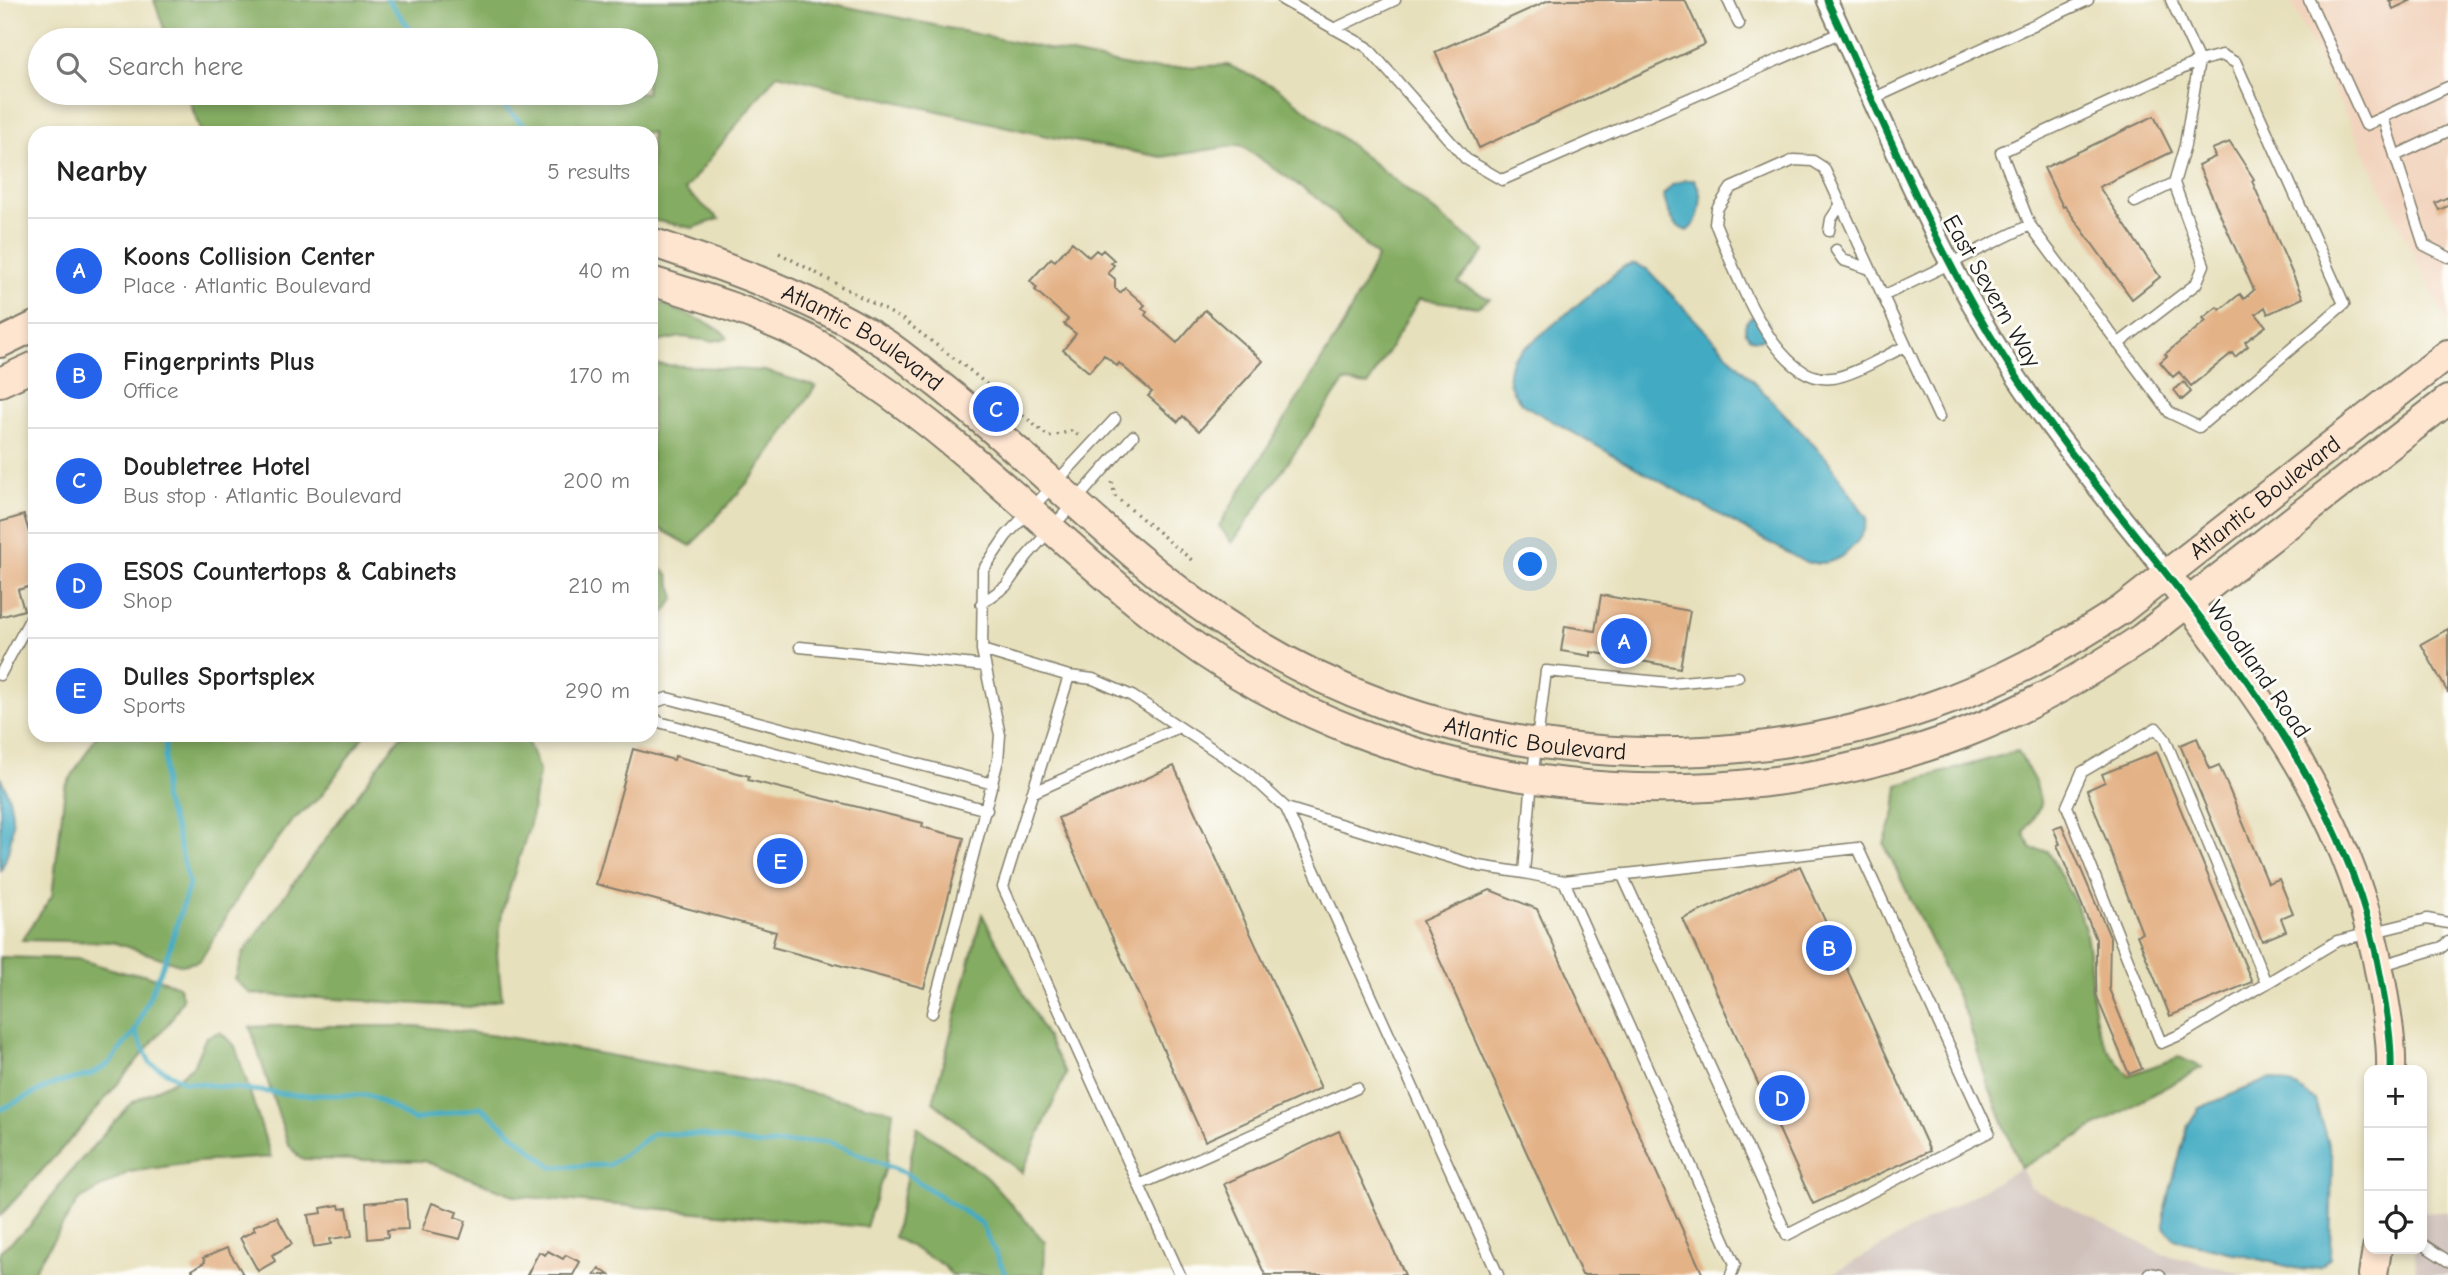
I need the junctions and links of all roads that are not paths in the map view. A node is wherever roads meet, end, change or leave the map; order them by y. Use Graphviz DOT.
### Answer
graph roads {
  1 [pos="1283,0"];
  2 [pos="1395,0"];
  3 [pos="1728,0"];
  4 [pos="1827,0"];
  5 [pos="2088,0"];
  6 [pos="2171,0"];
  7 [pos="2309,0"];
  8 [pos="1739,24"];
  9 [pos="1335,29"];
  10 [pos="1842,32"];
  11 [pos="2199,61"];
  12 [pos="2448,87"];
  13 [pos="1872,99"];
  14 [pos="2383,117"];
  15 [pos="2448,131"];
  16 [pos="2395,156"];
  17 [pos="2174,183"];
  18 [pos="2135,202"];
  19 [pos="1841,204"];
  20 [pos="2029,225"];
  21 [pos="1829,232"];
  22 [pos="658,245"];
  23 [pos="1836,250"];
  24 [pos="2448,257"];
  25 [pos="1951,265"];
  26 [pos="1870,269"];
  27 [pos="658,283"];
  28 [pos="1883,296"];
  29 [pos="28,329"];
  30 [pos="0,343"];
  31 [pos="2118,344"];
  32 [pos="1906,346"];
  33 [pos="2448,354"];
  34 [pos="28,369"];
  35 [pos="0,382"];
  36 [pos="2448,400"];
  37 [pos="1939,417"];
  38 [pos="1115,419"];
  39 [pos="1133,436"];
  40 [pos="1065,493"];
  41 [pos="1032,509"];
  42 [pos="1053,529"];
  43 [pos="2167,574"];
  44 [pos="2188,602"];
  45 [pos="981,604"];
  46 [pos="28,623"];
  47 [pos="800,647"];
  48 [pos="982,650"];
  49 [pos="985,666"];
  50 [pos="0,675"];
  51 [pos="1069,676"];
  52 [pos="1738,677"];
  53 [pos="658,701"];
  54 [pos="658,721"];
  55 [pos="1177,728"];
  56 [pos="1537,746"];
  57 [pos="1532,779"];
  58 [pos="993,784"];
  59 [pos="1032,793"];
  60 [pos="1286,808"];
  61 [pos="987,810"];
  62 [pos="1524,873"];
  63 [pos="1622,874"];
  64 [pos="1564,881"];
  65 [pos="2448,923"];
  66 [pos="2372,932"];
  67 [pos="2448,942"];
  68 [pos="2379,966"];
  69 [pos="2266,984"];
  70 [pos="932,1013"];
  71 [pos="2391,1065"];
  72 [pos="1357,1088"];
  73 [pos="1139,1185"];
  74 [pos="2427,1247"];
  75 [pos="2376,1254"];
  76 [pos="2448,1261"];
  77 [pos="2148,1273"];
  78 [pos="1180,1275"];
  79 [pos="1498,1275"];
  80 [pos="1731,1275"];
  81 [pos="2160,1275"];
  82 [pos="2373,1275"];
  1 -- 9 [label="lane"];
  2 -- 9 [label="lane"];
  3 -- 8 [label="lane"];
  4 -- 10 [label="street, East Severn Way"];
  5 -- 13 [label="lane"];
  6 -- 11 [label="lane"];
  7 -- 14 [label="lane"];
  9 -- 10 [label="lane"];
  10 -- 13 [label="street, East Severn Way"];
  11 -- 17 [label="lane"];
  11 -- 20 [label="lane"];
  11 -- 31 [label="lane"];
  12 -- 14 [label="lane"];
  13 -- 25 [label="street, East Severn Way"];
  14 -- 16 [label="lane"];
  15 -- 16 [label="lane"];
  16 -- 24 [label="lane"];
  17 -- 18 [label="lane"];
  17 -- 31 [label="lane"];
  19 -- 21 [label="lane"];
  19 -- 26 [label="lane"];
  19 -- 32 [label="lane"];
  20 -- 25 [label="lane"];
  20 -- 31 [label="lane"];
  22 -- 40 [label="main road, Atlantic Boulevard"];
  23 -- 26 [label="lane"];
  25 -- 28 [label="lane"];
  25 -- 43 [label="street, East Severn Way"];
  26 -- 28 [label="lane"];
  27 -- 41 [label="main road, Atlantic Boulevard"];
  28 -- 32 [label="lane"];
  29 -- 30 [label="main road"];
  32 -- 37 [label="lane"];
  33 -- 43 [label="main road, Atlantic Boulevard"];
  34 -- 35 [label="main road"];
  36 -- 44 [label="main road, Atlantic Boulevard"];
  38 -- 40 [label="lane"];
  39 -- 40 [label="lane"];
  40 -- 41 [label="lane"];
  40 -- 42 [label="lane"];
  40 -- 56 [label="main road, Atlantic Boulevard"];
  41 -- 42 [label="main road, Atlantic Boulevard"];
  41 -- 45 [label="lane"];
  42 -- 45 [label="lane"];
  42 -- 57 [label="main road, Atlantic Boulevard"];
  43 -- 44 [label="main road, Woodland Road"];
  43 -- 56 [label="main road, Atlantic Boulevard"];
  44 -- 57 [label="main road, Atlantic Boulevard"];
  44 -- 66 [label="main road, Woodland Road"];
  45 -- 48 [label="lane"];
  46 -- 50 [label="lane"];
  47 -- 49 [label="lane"];
  48 -- 49 [label="lane"];
  48 -- 51 [label="lane"];
  49 -- 58 [label="lane"];
  51 -- 55 [label="lane"];
  51 -- 59 [label="lane"];
  52 -- 56 [label="lane"];
  53 -- 58 [label="lane"];
  54 -- 61 [label="lane"];
  55 -- 59 [label="lane"];
  55 -- 60 [label="lane"];
  56 -- 57 [label="lane"];
  57 -- 62 [label="lane"];
  58 -- 61 [label="lane"];
  59 -- 73 [label="lane"];
  60 -- 62 [label="lane"];
  60 -- 79 [label="lane"];
  61 -- 70 [label="lane"];
  62 -- 64 [label="lane"];
  63 -- 63 [label="lane"];
  63 -- 64 [label="lane"];
  64 -- 80 [label="lane"];
  65 -- 66 [label="lane"];
  66 -- 68 [label="main road, Woodland Road"];
  66 -- 69 [label="lane"];
  67 -- 68 [label="lane"];
  68 -- 71 [label="main road, Woodland Road"];
  69 -- 69 [label="lane"];
  72 -- 73 [label="lane"];
  73 -- 78 [label="lane"];
  74 -- 76 [label="lane"];
  75 -- 82 [label="main road"];
  77 -- 81 [label="lane"];
}
